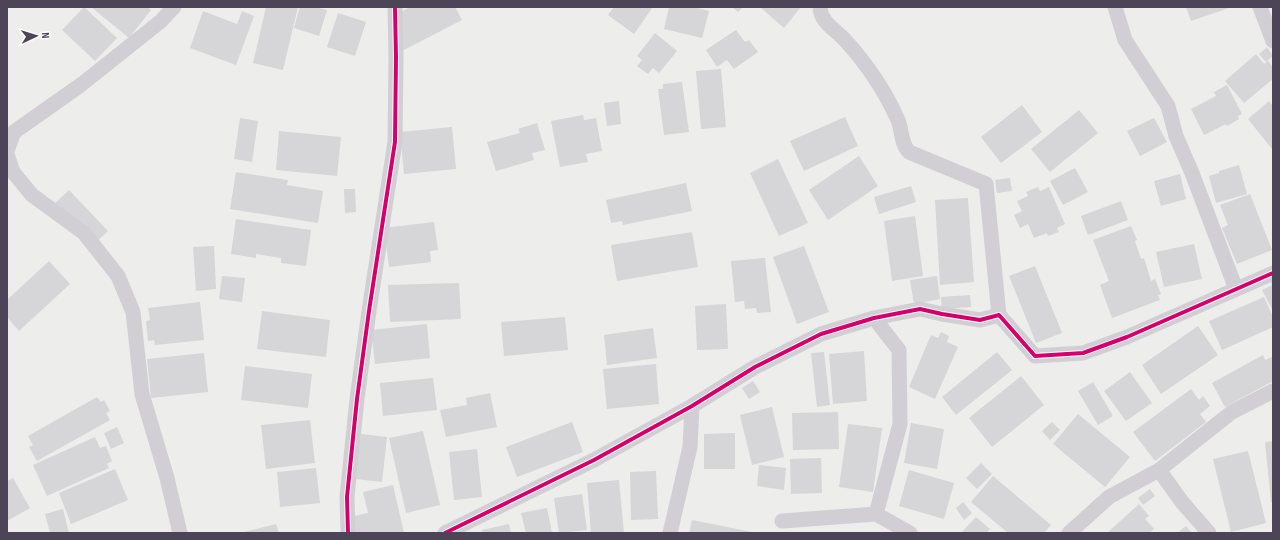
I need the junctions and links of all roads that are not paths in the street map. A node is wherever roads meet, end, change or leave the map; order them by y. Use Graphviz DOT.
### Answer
graph roads {
  1 [pos="174,7"];
  2 [pos="394,7"];
  3 [pos="820,7"];
  4 [pos="1116,7"];
  5 [pos="1260,7"];
  6 [pos="1273,41"];
  7 [pos="7,152"];
  8 [pos="1273,273"];
  9 [pos="1236,290"];
  10 [pos="999,315"];
  11 [pos="874,318"];
  12 [pos="1273,391"];
  13 [pos="692,406"];
  14 [pos="1159,470"];
  15 [pos="876,514"];
  16 [pos="782,521"];
  17 [pos="180,533"];
  18 [pos="348,533"];
  19 [pos="445,533"];
  20 [pos="670,533"];
  21 [pos="910,533"];
  22 [pos="1069,533"];
  23 [pos="1209,533"];
  1 -- 7 [label="street"];
  2 -- 18 [label="street"];
  3 -- 10 [label="street"];
  4 -- 9 [label="street"];
  5 -- 6 [label="street"];
  7 -- 17 [label="street"];
  8 -- 9 [label="street"];
  9 -- 10 [label="street"];
  10 -- 11 [label="street"];
  11 -- 13 [label="street"];
  11 -- 15 [label="street"];
  12 -- 14 [label="street"];
  13 -- 19 [label="street"];
  13 -- 20 [label="street"];
  14 -- 22 [label="street"];
  14 -- 23 [label="street"];
  15 -- 16 [label="street"];
  15 -- 21 [label="street"];
}
